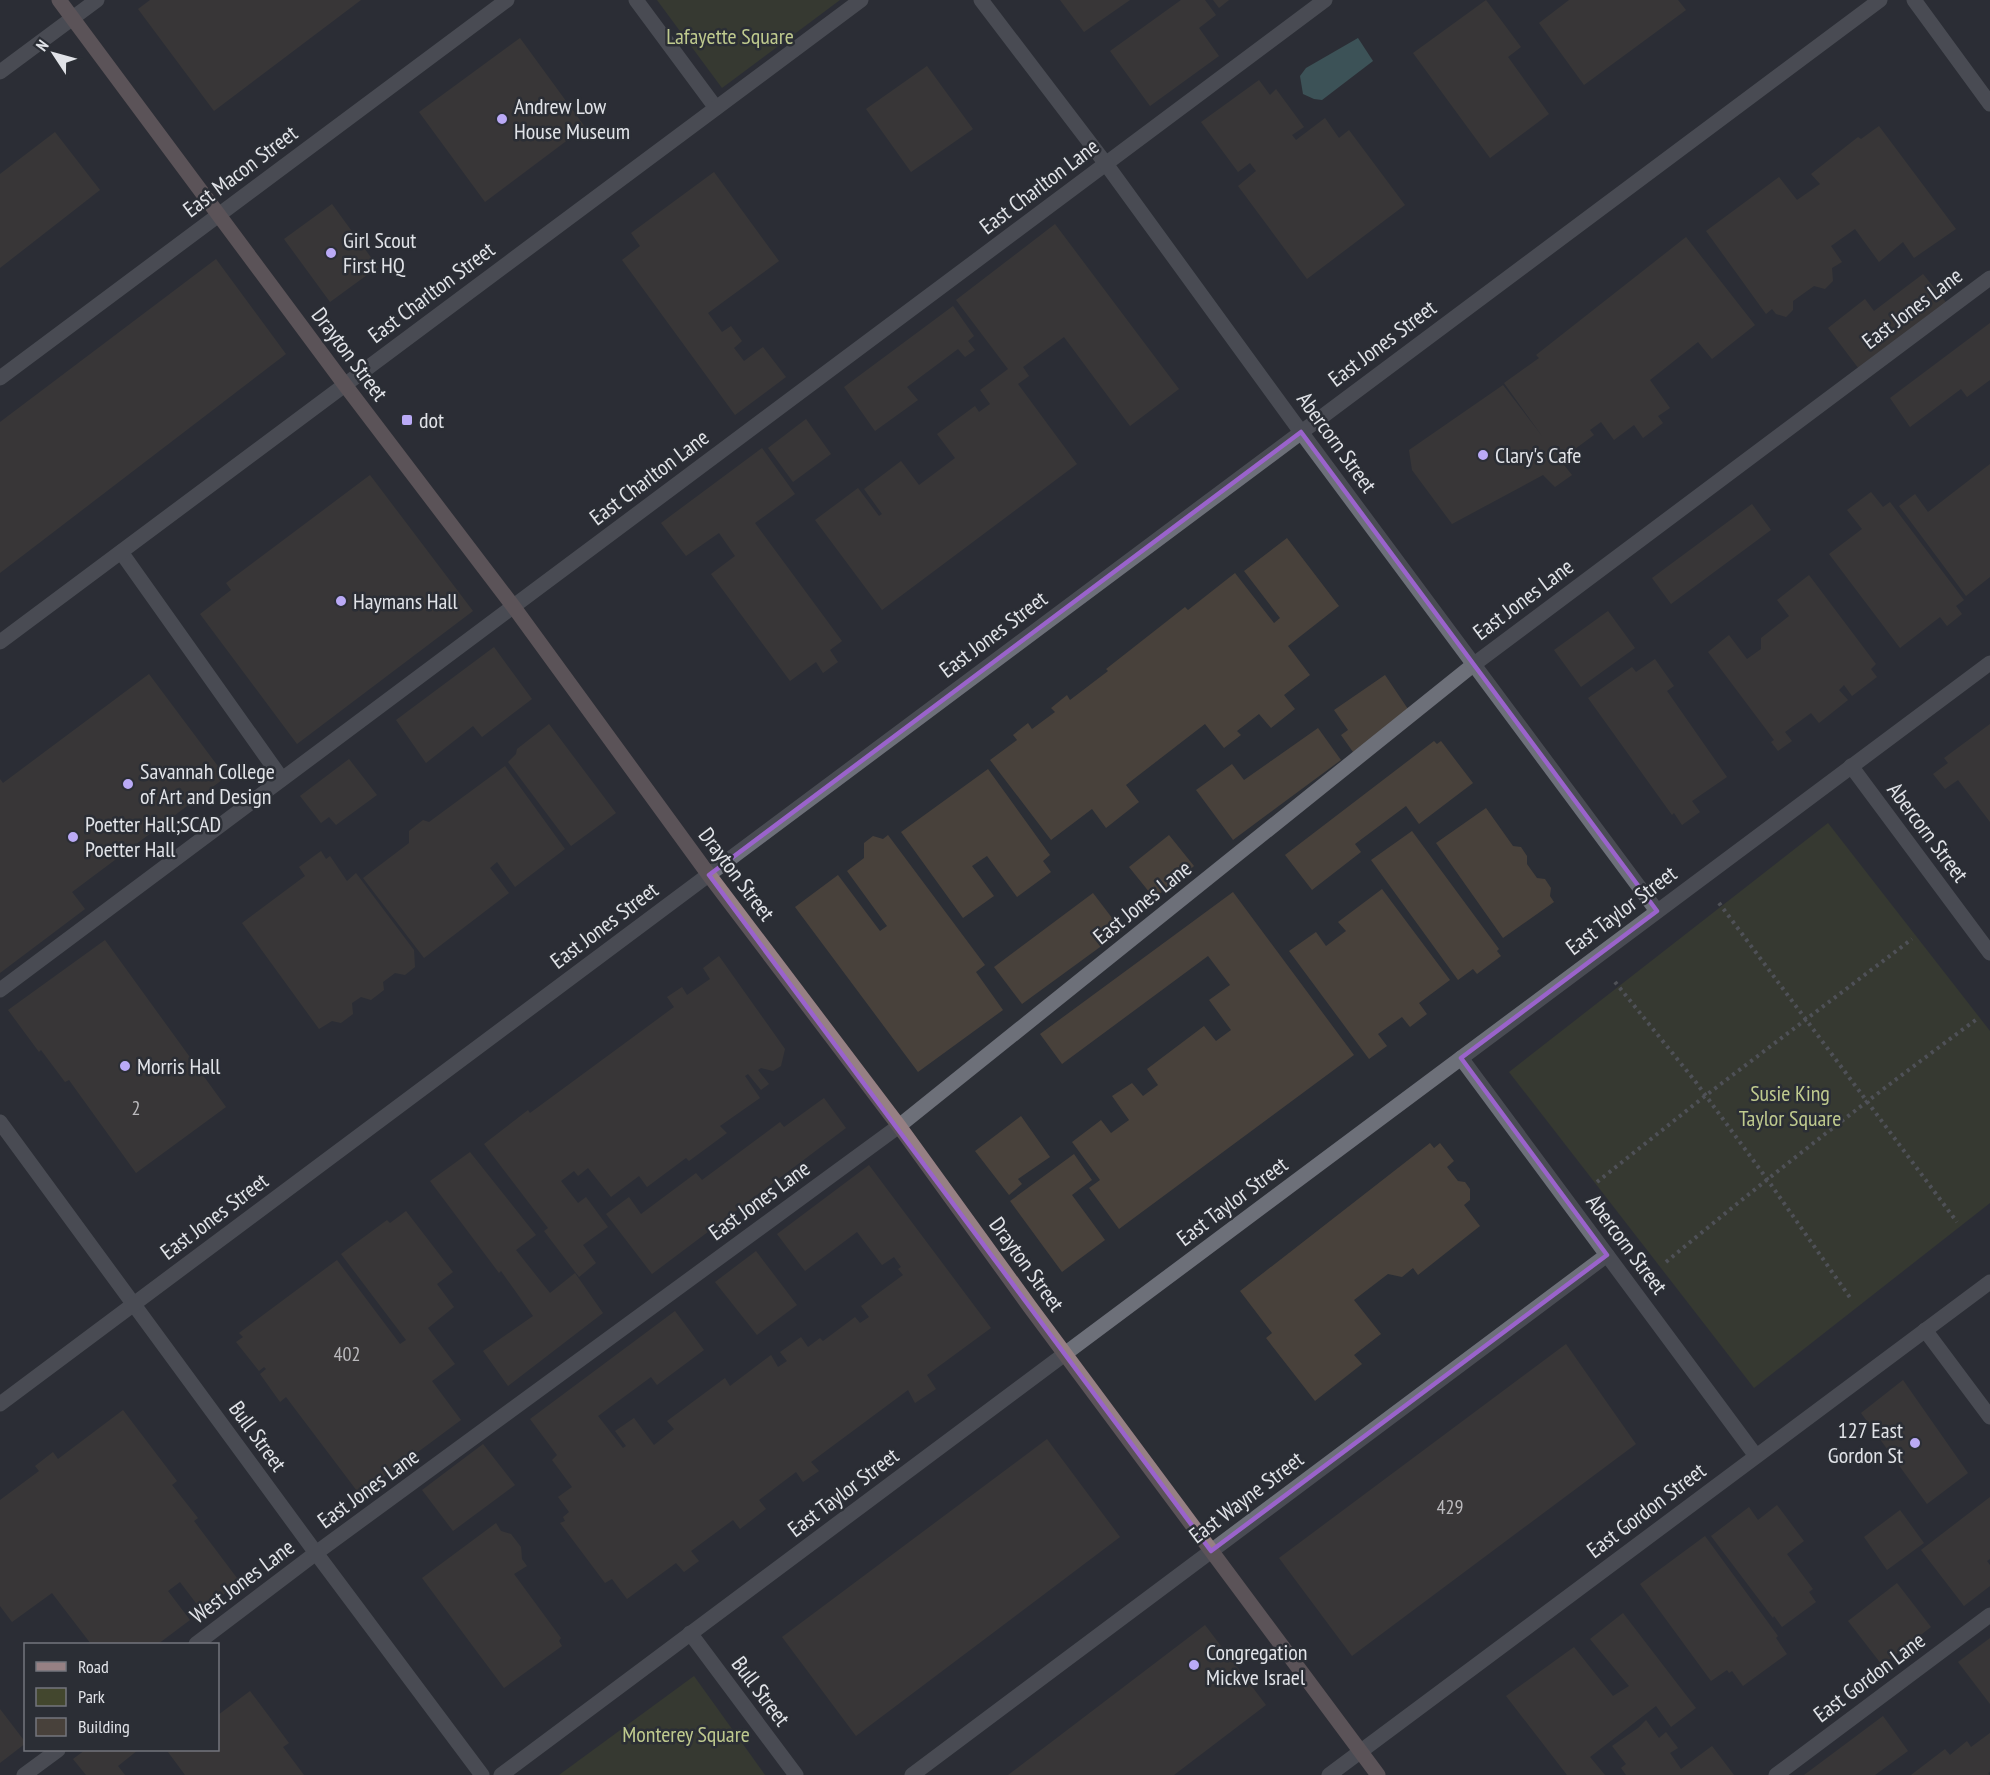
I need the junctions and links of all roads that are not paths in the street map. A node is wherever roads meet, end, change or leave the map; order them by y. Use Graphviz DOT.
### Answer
graph roads {
  1 [pos="59,0"];
  2 [pos="97,0"];
  3 [pos="507,0"];
  4 [pos="636,0"];
  5 [pos="861,0"];
  6 [pos="981,0"];
  7 [pos="1325,0"];
  8 [pos="1880,0"];
  9 [pos="1914,0"];
  10 [pos="73,18"];
  11 [pos="0,72"];
  12 [pos="1990,104"];
  13 [pos="716,108"];
  14 [pos="1106,164"];
  15 [pos="219,215"];
  16 [pos="1990,278"];
  17 [pos="0,378"];
  18 [pos="345,385"];
  19 [pos="1301,432"];
  20 [pos="121,552"];
  21 [pos="513,606"];
  22 [pos="0,642"];
  23 [pos="1990,663"];
  24 [pos="1473,665"];
  25 [pos="1851,766"];
  26 [pos="282,779"];
  27 [pos="709,875"];
  28 [pos="1657,911"];
  29 [pos="1990,953"];
  30 [pos="0,990"];
  31 [pos="1461,1058"];
  32 [pos="0,1122"];
  33 [pos="899,1126"];
  34 [pos="1607,1255"];
  35 [pos="1990,1282"];
  36 [pos="133,1305"];
  37 [pos="1925,1330"];
  38 [pos="1065,1354"];
  39 [pos="0,1404"];
  40 [pos="1990,1417"];
  41 [pos="1756,1456"];
  42 [pos="1211,1551"];
  43 [pos="316,1553"];
  44 [pos="1990,1615"];
  45 [pos="690,1633"];
  46 [pos="197,1643"];
  47 [pos="55,1751"];
  48 [pos="1360,1752"];
  49 [pos="24,1775"];
  50 [pos="482,1775"];
  51 [pos="501,1775"];
  52 [pos="796,1775"];
  53 [pos="912,1775"];
  54 [pos="1329,1775"];
  55 [pos="1378,1775"];
  56 [pos="1776,1775"];
  1 -- 10 [label="main road, Drayton Street"];
  2 -- 10 [label="street"];
  3 -- 15 [label="street, East Macon Street"];
  4 -- 13 [label="street"];
  5 -- 13 [label="street, East Charlton Street"];
  6 -- 14 [label="street, Abercorn Street"];
  7 -- 14 [label="street, East Charlton Lane"];
  8 -- 19 [label="street, East Jones Street"];
  9 -- 12 [label="street"];
  10 -- 11 [label="street"];
  10 -- 15 [label="main road, Drayton Street"];
  13 -- 18 [label="street, East Charlton Street"];
  14 -- 19 [label="street, Abercorn Street"];
  14 -- 21 [label="street, East Charlton Lane"];
  15 -- 17 [label="street, East Macon Street"];
  15 -- 18 [label="main road, Drayton Street"];
  16 -- 24 [label="street, East Jones Lane"];
  18 -- 20 [label="street, East Charlton Street"];
  18 -- 21 [label="main road, Drayton Street"];
  19 -- 24 [label="street, Abercorn Street"];
  19 -- 27 [label="street, East Jones Street"];
  20 -- 22 [label="street, East Charlton Street"];
  20 -- 26 [label="street"];
  21 -- 26 [label="street, East Charlton Lane"];
  21 -- 27 [label="main road, Drayton Street"];
  23 -- 25 [label="street, East Taylor Street"];
  24 -- 28 [label="street, Abercorn Street"];
  24 -- 33 [label="street, East Jones Lane"];
  25 -- 28 [label="street, East Taylor Street"];
  25 -- 29 [label="street, Abercorn Street"];
  26 -- 30 [label="street, East Charlton Lane"];
  27 -- 33 [label="main road, Drayton Street"];
  27 -- 36 [label="street, East Jones Street"];
  28 -- 31 [label="street, East Taylor Street"];
  31 -- 34 [label="street, Abercorn Street"];
  31 -- 38 [label="street, East Taylor Street"];
  32 -- 36 [label="street, Bull Street"];
  33 -- 38 [label="main road, Drayton Street"];
  33 -- 43 [label="street, East Jones Lane"];
  34 -- 41 [label="street, Abercorn Street"];
  34 -- 42 [label="street, East Wayne Street"];
  35 -- 37 [label="street, East Gordon Street"];
  36 -- 39 [label="street, East Jones Street"];
  36 -- 43 [label="street, Bull Street"];
  37 -- 40 [label="street"];
  37 -- 41 [label="street, East Gordon Street"];
  38 -- 42 [label="main road, Drayton Street"];
  38 -- 45 [label="street, East Taylor Street"];
  41 -- 48 [label="street, East Gordon Street"];
  42 -- 48 [label="main road, Drayton Street"];
  42 -- 53 [label="street, East Wayne Street"];
  43 -- 46 [label="street, West Jones Lane"];
  43 -- 50 [label="street, Bull Street"];
  44 -- 56 [label="street, East Gordon Lane"];
  45 -- 51 [label="street, East Taylor Street"];
  45 -- 52 [label="street, Bull Street"];
  47 -- 49 [label="street"];
  48 -- 54 [label="street, East Gordon Street"];
  48 -- 55 [label="main road, Drayton Street"];
}
